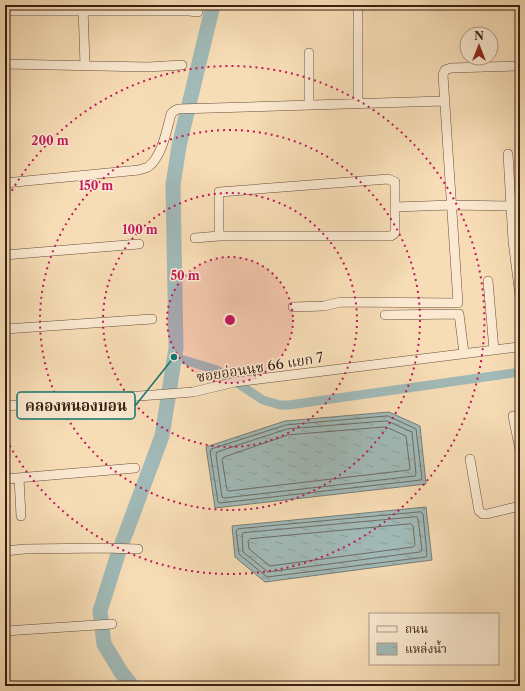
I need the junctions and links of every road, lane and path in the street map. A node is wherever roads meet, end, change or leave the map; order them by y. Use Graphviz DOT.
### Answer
graph roads {
  1 [pos="358,5"];
  2 [pos="83,8"];
  3 [pos="5,11"];
  4 [pos="198,12"];
  5 [pos="310,53"];
  6 [pos="5,64"];
  7 [pos="182,65"];
  8 [pos="85,66"];
  9 [pos="520,66"];
  10 [pos="444,101"];
  11 [pos="358,103"];
  12 [pos="309,105"];
  13 [pos="508,154"];
  14 [pos="5,183"];
  15 [pos="451,205"];
  16 [pos="511,206"];
  17 [pos="395,207"];
  18 [pos="219,236"];
  19 [pos="195,238"];
  20 [pos="139,244"];
  21 [pos="5,255"];
  22 [pos="488,281"];
  23 [pos="520,296"];
  24 [pos="293,307"];
  25 [pos="385,315"];
  26 [pos="152,319"];
  27 [pos="5,329"];
  28 [pos="518,347"];
  29 [pos="494,350"];
  30 [pos="464,353"];
  31 [pos="5,406"];
  32 [pos="513,416"];
  33 [pos="520,450"];
  34 [pos="470,459"];
  35 [pos="135,468"];
  36 [pos="19,478"];
  37 [pos="5,479"];
  38 [pos="520,506"];
  39 [pos="21,516"];
  40 [pos="134,549"];
  41 [pos="5,551"];
  42 [pos="112,624"];
  43 [pos="5,631"];
  1 -- 11 [label="street"];
  2 -- 3 [label="street"];
  2 -- 4 [label="street"];
  2 -- 8 [label="street"];
  5 -- 12 [label="street"];
  6 -- 8 [label="street"];
  7 -- 8 [label="street"];
  9 -- 10 [label="street"];
  10 -- 11 [label="street"];
  10 -- 15 [label="street"];
  11 -- 12 [label="street"];
  12 -- 14 [label="street"];
  13 -- 16 [label="street"];
  15 -- 16 [label="street"];
  15 -- 17 [label="street"];
  15 -- 24 [label="street"];
  16 -- 23 [label="street"];
  17 -- 18 [label="street"];
  17 -- 18 [label="street"];
  18 -- 19 [label="street"];
  20 -- 21 [label="street"];
  22 -- 29 [label="street"];
  25 -- 30 [label="street"];
  26 -- 27 [label="street"];
  28 -- 29 [label="street, ซอยอ่อนนุช 66 แยก 7"];
  29 -- 30 [label="street, ซอยอ่อนนุช 66 แยก 7"];
  30 -- 31 [label="street, ซอยอ่อนนุช 66 แยก 7"];
  32 -- 33 [label="street"];
  34 -- 38 [label="street"];
  35 -- 36 [label="street"];
  36 -- 37 [label="street"];
  36 -- 39 [label="street"];
  40 -- 41 [label="street"];
  42 -- 43 [label="street"];
}
